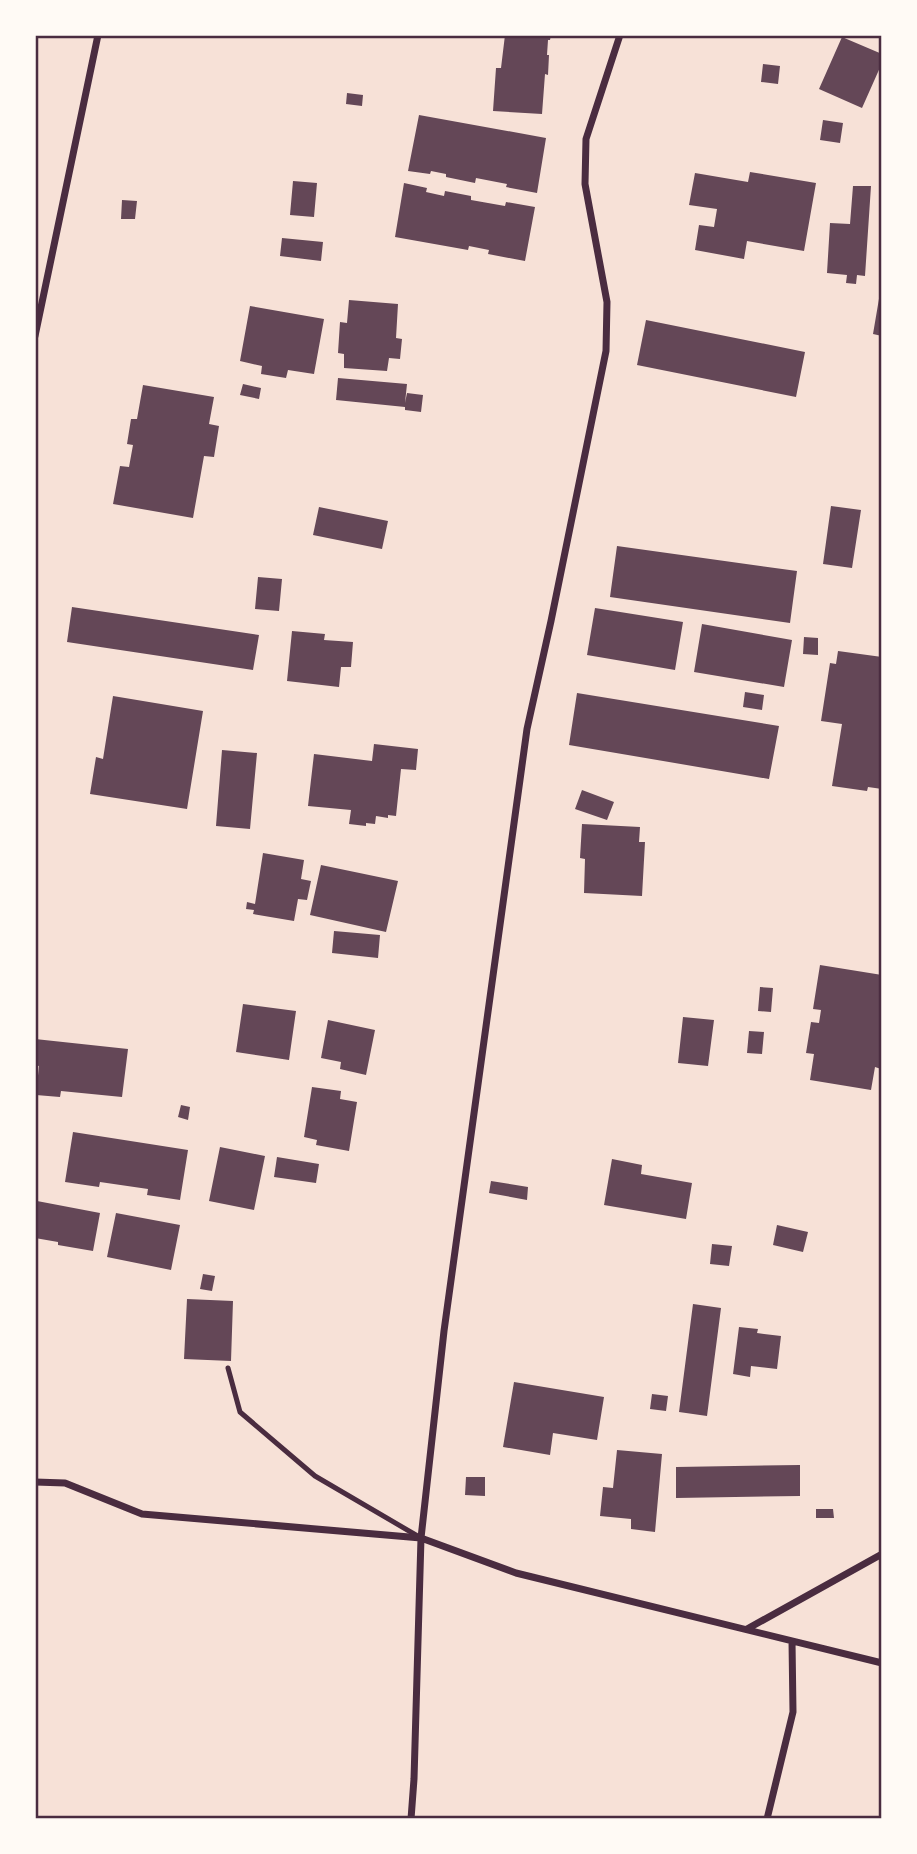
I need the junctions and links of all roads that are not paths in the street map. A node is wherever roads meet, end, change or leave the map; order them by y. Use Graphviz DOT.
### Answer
graph roads {
  1 [pos="98,35"];
  2 [pos="620,35"];
  3 [pos="35,336"];
  4 [pos="228,1368"];
  5 [pos="35,1482"];
  6 [pos="421,1538"];
  7 [pos="882,1554"];
  8 [pos="746,1629"];
  9 [pos="792,1641"];
  10 [pos="882,1663"];
  11 [pos="411,1819"];
  12 [pos="767,1819"];
  1 -- 3 [label="street"];
  2 -- 6 [label="street"];
  4 -- 6 [label="lane"];
  5 -- 6 [label="street"];
  6 -- 8 [label="street"];
  6 -- 11 [label="street"];
  7 -- 8 [label="street"];
  8 -- 9 [label="street"];
  9 -- 10 [label="street"];
  9 -- 12 [label="street"];
}
